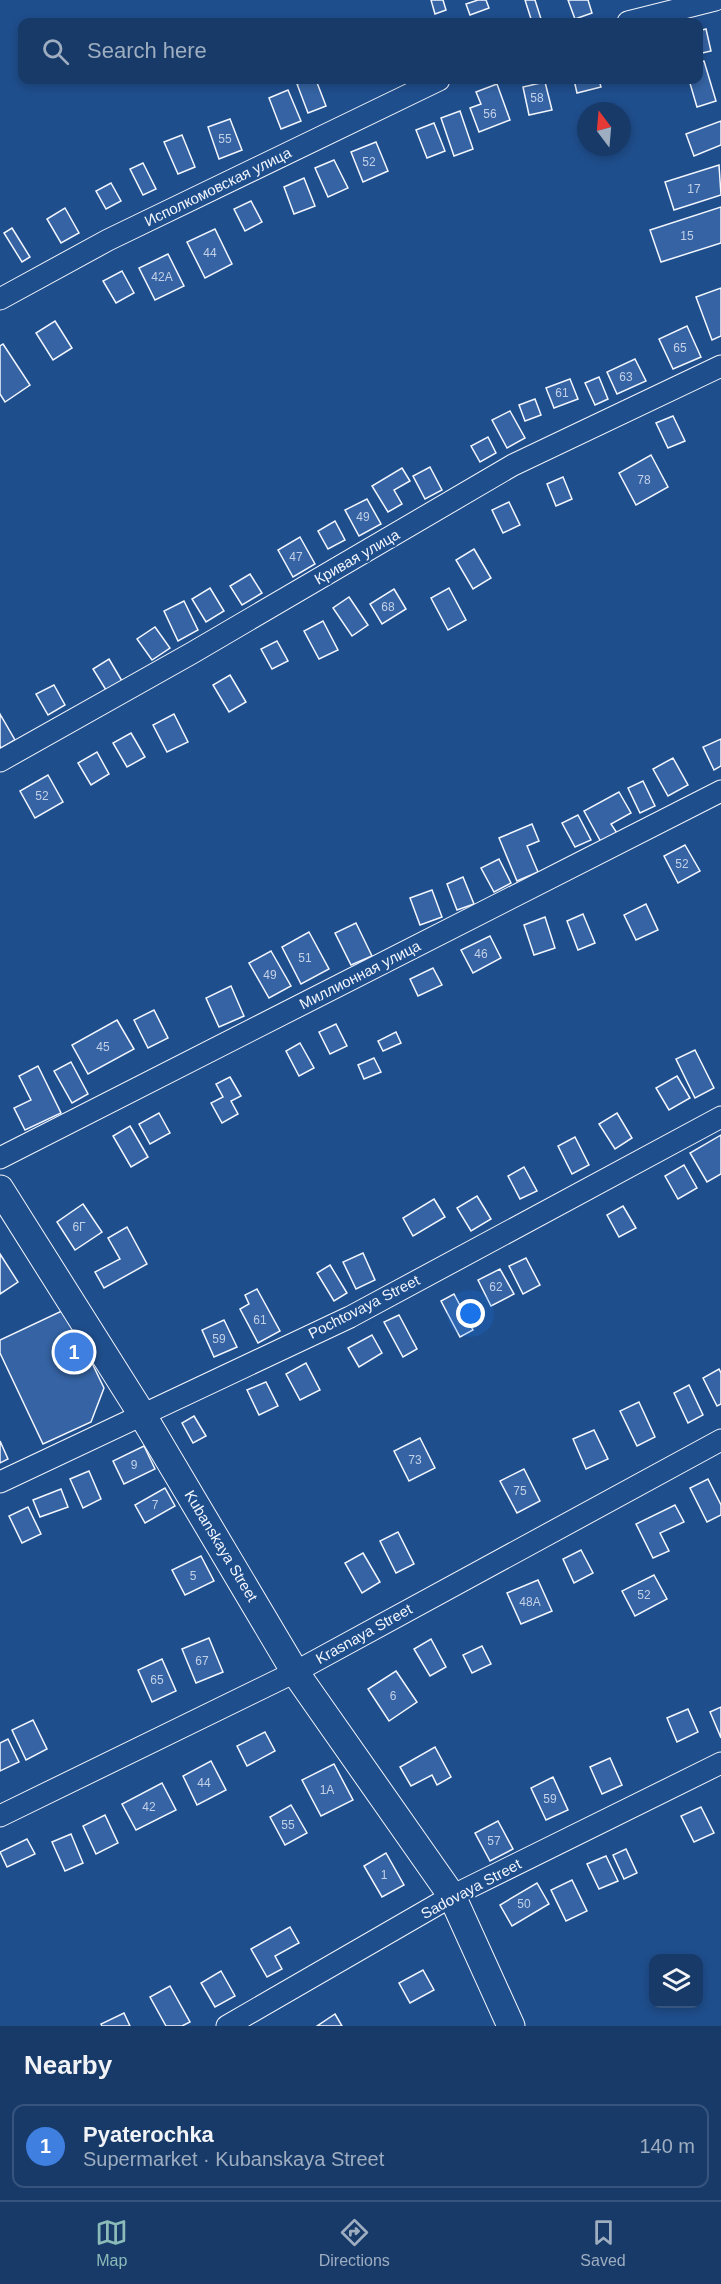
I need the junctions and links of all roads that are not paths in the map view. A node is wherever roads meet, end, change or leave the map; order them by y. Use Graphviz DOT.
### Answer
graph roads {
  1 [pos="714,0"];
  2 [pos="644,18"];
  3 [pos="431,84"];
  4 [pos="0,299"];
  5 [pos="721,366"];
  6 [pos="0,761"];
  7 [pos="721,791"];
  8 [pos="721,1117"];
  9 [pos="0,1158"];
  10 [pos="0,1189"];
  11 [pos="143,1416"];
  12 [pos="721,1440"];
  13 [pos="0,1482"];
  14 [pos="295,1672"];
  15 [pos="721,1763"];
  16 [pos="0,1816"];
  17 [pos="452,1896"];
  18 [pos="227,2026"];
  19 [pos="511,2026"];
  1 -- 2 [label="street"];
  3 -- 4 [label="street, Исполкомовская улица"];
  5 -- 6 [label="street, Кривая улица"];
  7 -- 9 [label="street, Миллионная улица"];
  8 -- 11 [label="street, Pochtovaya Street"];
  10 -- 11 [label="main road, Kubanskaya Street"];
  11 -- 13 [label="street, Pochtovaya Street"];
  11 -- 14 [label="main road, Kubanskaya Street"];
  12 -- 14 [label="street, Krasnaya Street"];
  14 -- 16 [label="street, Krasnaya Street"];
  14 -- 17 [label="main road, Kubanskaya Street"];
  15 -- 17 [label="street, Sadovaya Street"];
  17 -- 18 [label="street, Sadovaya Street"];
  17 -- 19 [label="main road, Kubanskaya Street"];
}
